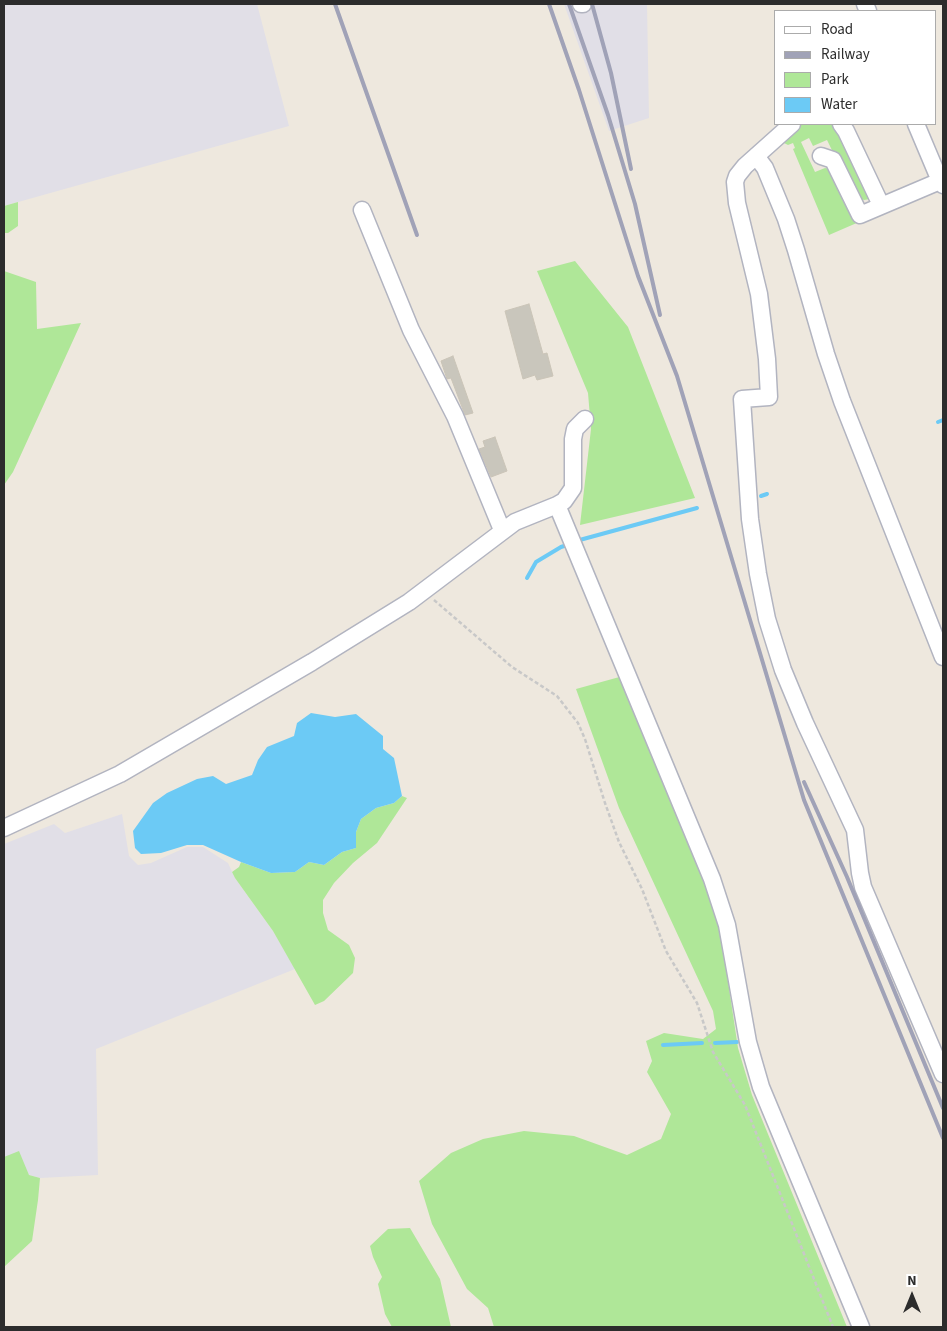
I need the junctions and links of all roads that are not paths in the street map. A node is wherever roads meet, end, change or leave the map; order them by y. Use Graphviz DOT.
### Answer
graph roads {
  1 [pos="791,125"];
  2 [pos="842,125"];
  3 [pos="916,125"];
  4 [pos="756,156"];
  5 [pos="821,156"];
  6 [pos="942,183"];
  7 [pos="881,206"];
  8 [pos="362,210"];
  9 [pos="585,420"];
  10 [pos="557,506"];
  11 [pos="502,530"];
  12 [pos="943,656"];
  13 [pos="4,828"];
  14 [pos="943,1074"];
  15 [pos="861,1327"];
  1 -- 4 [label="street"];
  2 -- 7 [label="street"];
  3 -- 6 [label="street"];
  4 -- 12 [label="street"];
  4 -- 14 [label="street"];
  5 -- 7 [label="street"];
  6 -- 7 [label="street"];
  8 -- 11 [label="street"];
  9 -- 10 [label="street"];
  10 -- 11 [label="street"];
  10 -- 15 [label="street"];
  11 -- 13 [label="street"];
}
